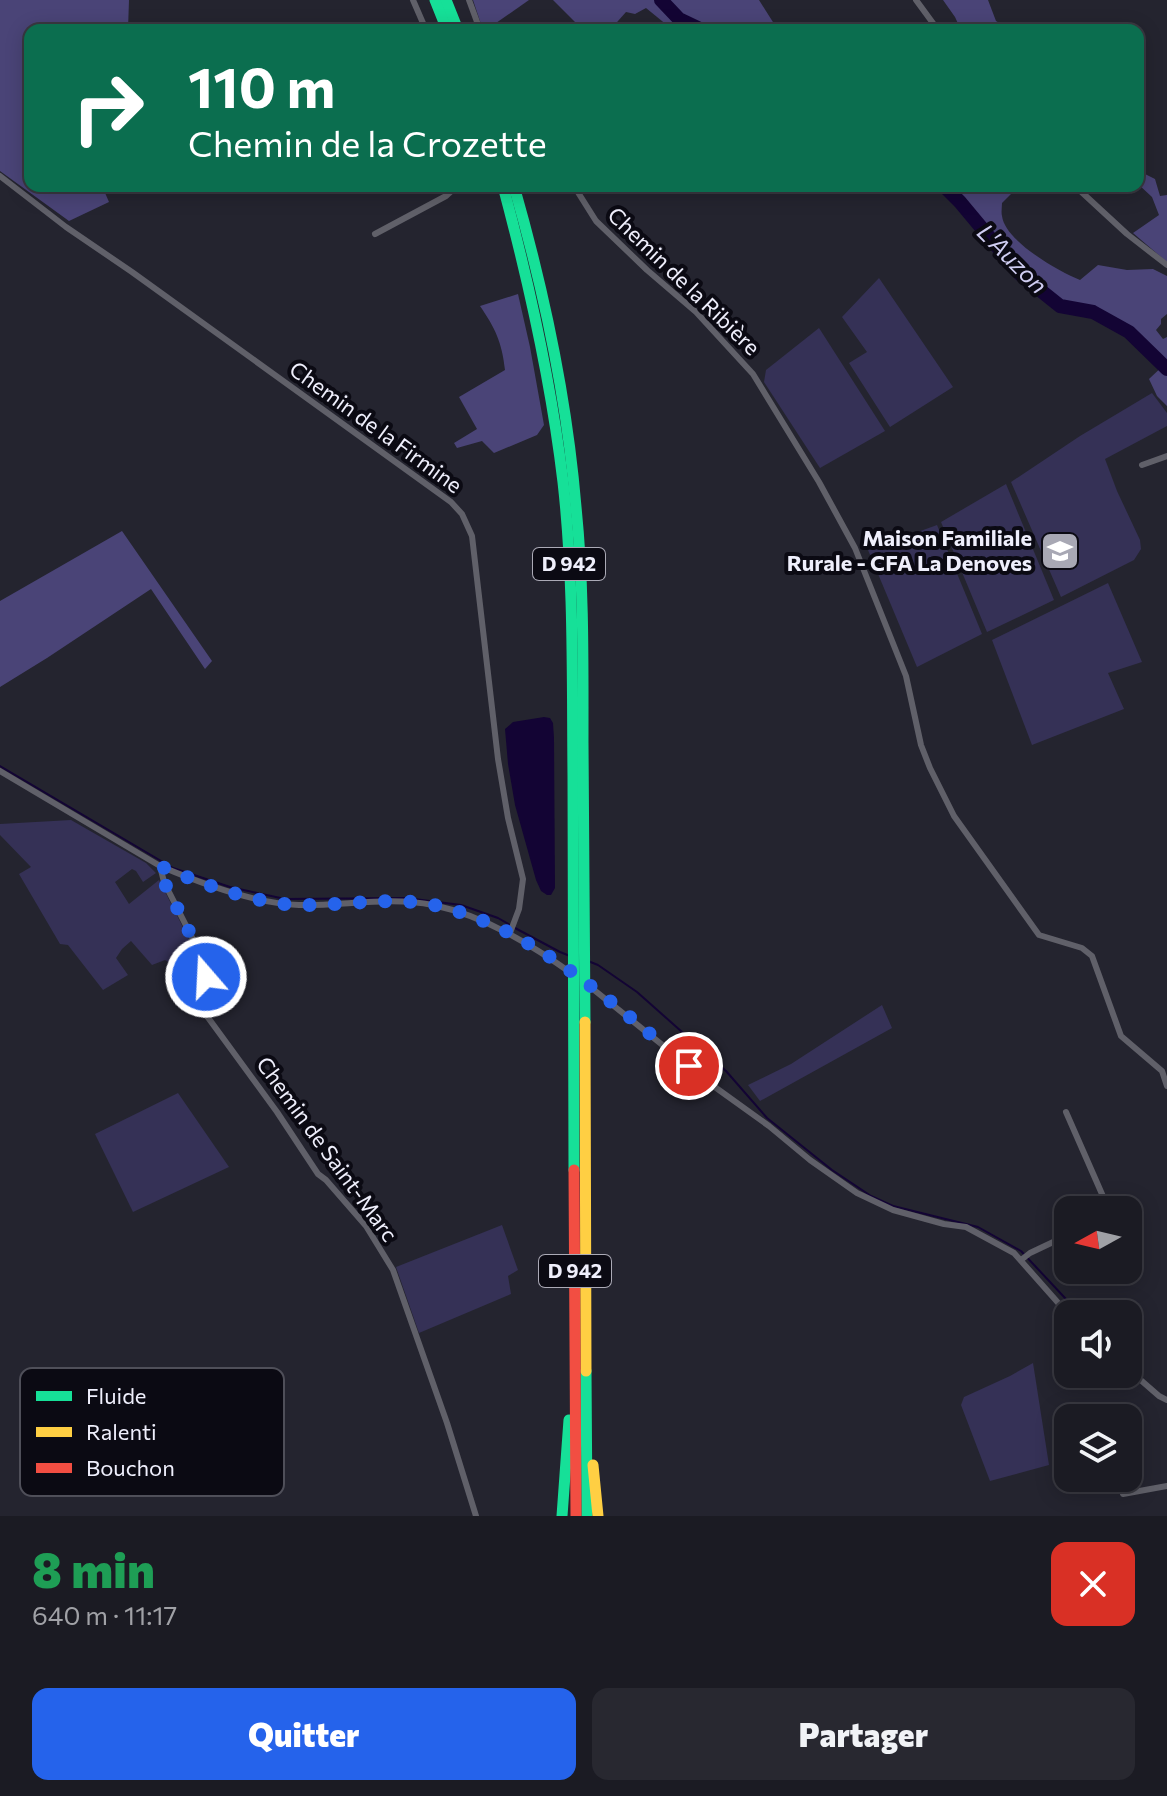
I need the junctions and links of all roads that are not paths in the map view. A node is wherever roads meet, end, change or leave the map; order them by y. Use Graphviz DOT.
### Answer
graph roads {
  1 [pos="413,0"];
  2 [pos="435,0"];
  3 [pos="446,0"];
  4 [pos="469,0"];
  5 [pos="916,0"];
  6 [pos="423,24"];
  7 [pos="445,24"];
  8 [pos="456,24"];
  9 [pos="478,24"];
  10 [pos="934,24"];
  11 [pos="0,176"];
  12 [pos="450,192"];
  13 [pos="505,192"];
  14 [pos="516,192"];
  15 [pos="578,192"];
  16 [pos="1082,192"];
  17 [pos="375,234"];
  18 [pos="1167,265"];
  19 [pos="1167,456"];
  20 [pos="1142,465"];
  21 [pos="0,771"];
  22 [pos="160,866"];
  23 [pos="510,933"];
  24 [pos="579,1027"];
  25 [pos="1167,1086"];
  26 [pos="1066,1112"];
  27 [pos="1103,1196"];
  28 [pos="1054,1242"];
  29 [pos="1021,1260"];
  30 [pos="1056,1300"];
  31 [pos="581,1354"];
  32 [pos="1142,1381"];
  33 [pos="1167,1400"];
  34 [pos="1167,1486"];
  35 [pos="1123,1494"];
  36 [pos="476,1516"];
  37 [pos="562,1516"];
  38 [pos="576,1516"];
  39 [pos="587,1516"];
  40 [pos="598,1516"];
  1 -- 6 [label="street"];
  2 -- 7 [label="highway"];
  3 -- 8 [label="highway"];
  4 -- 9 [label="street"];
  5 -- 10 [label="street"];
  11 -- 23 [label="street, Chemin de la Firmine"];
  12 -- 17 [label="street"];
  13 -- 24 [label="highway, D 942"];
  14 -- 24 [label="highway, D 942"];
  15 -- 25 [label="street, Chemin de la Ribière"];
  16 -- 18 [label="street"];
  19 -- 20 [label="street"];
  21 -- 22 [label="street"];
  22 -- 23 [label="street"];
  22 -- 36 [label="street, Chemin de Saint-Marc"];
  23 -- 29 [label="street"];
  24 -- 31 [label="highway, D 942"];
  26 -- 27 [label="street"];
  28 -- 29 [label="street"];
  29 -- 30 [label="street"];
  31 -- 37 [label="highway, D 942"];
  31 -- 38 [label="highway, D 942"];
  31 -- 39 [label="highway, D 942"];
  31 -- 40 [label="highway, D 942"];
  32 -- 33 [label="street"];
  34 -- 35 [label="street"];
}
